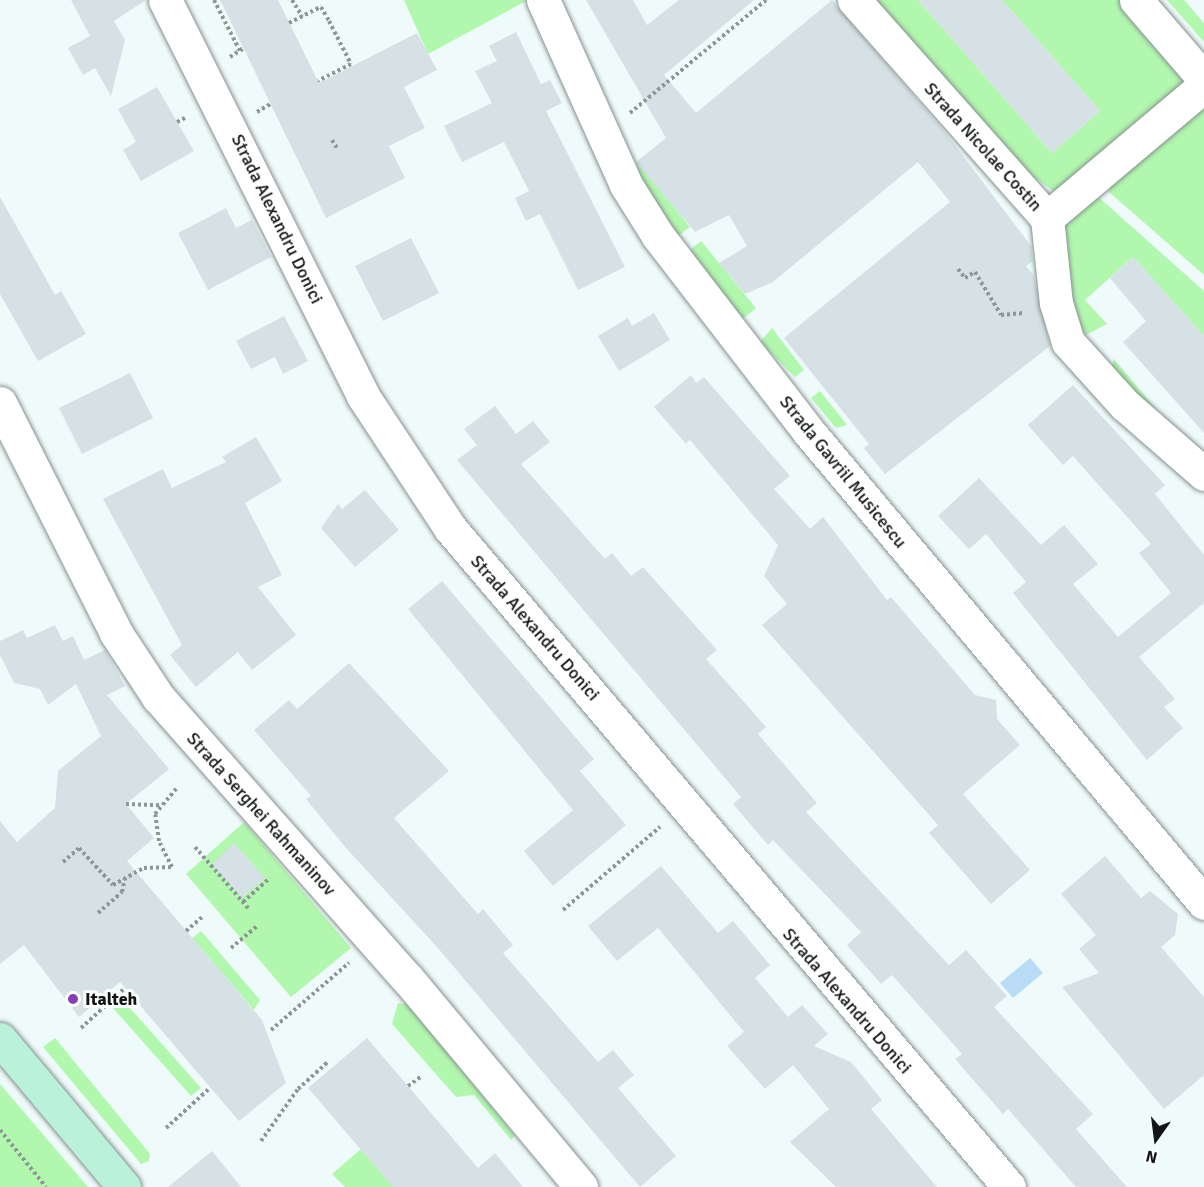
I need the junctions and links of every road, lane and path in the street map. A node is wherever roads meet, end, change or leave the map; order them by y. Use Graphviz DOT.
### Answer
graph roads {
  1 [pos="165,0"];
  2 [pos="214,0"];
  3 [pos="292,0"];
  4 [pos="543,0"];
  5 [pos="766,0"];
  6 [pos="854,0"];
  7 [pos="1136,0"];
  8 [pos="302,16"];
  9 [pos="289,23"];
  10 [pos="240,51"];
  11 [pos="1204,79"];
  12 [pos="318,81"];
  13 [pos="1204,86"];
  14 [pos="621,120"];
  15 [pos="332,140"];
  16 [pos="337,148"];
  17 [pos="1047,218"];
  18 [pos="958,269"];
  19 [pos="1000,315"];
  20 [pos="0,403"];
  21 [pos="1204,474"];
  22 [pos="176,789"];
  23 [pos="126,804"];
  24 [pos="159,805"];
  25 [pos="684,807"];
  26 [pos="195,847"];
  27 [pos="63,862"];
  28 [pos="126,878"];
  29 [pos="270,878"];
  30 [pos="243,902"];
  31 [pos="1204,903"];
  32 [pos="248,908"];
  33 [pos="563,910"];
  34 [pos="98,913"];
  35 [pos="203,916"];
  36 [pos="257,926"];
  37 [pos="186,931"];
  38 [pos="374,941"];
  39 [pos="231,948"];
  40 [pos="126,988"];
  41 [pos="81,1028"];
  42 [pos="271,1030"];
  43 [pos="0,1039"];
  44 [pos="330,1061"];
  45 [pos="422,1076"];
  46 [pos="408,1086"];
  47 [pos="210,1088"];
  48 [pos="166,1128"];
  49 [pos="0,1130"];
  50 [pos="261,1141"];
  51 [pos="46,1187"];
  52 [pos="124,1187"];
  53 [pos="581,1187"];
  54 [pos="1009,1187"];
  1 -- 25 [label="street, Strada Alexandru Donici"];
  2 -- 10 [label="path"];
  3 -- 8 [label="path"];
  4 -- 31 [label="street, Strada Gavriil Musicescu"];
  5 -- 14 [label="path"];
  6 -- 17 [label="street, Strada Nicolae Costin"];
  7 -- 11 [label="street"];
  8 -- 9 [label="path"];
  8 -- 12 [label="path"];
  13 -- 17 [label="street"];
  15 -- 16 [label="path"];
  17 -- 21 [label="street, Strada Nicolae Costin"];
  18 -- 19 [label="path"];
  20 -- 38 [label="street, Strada Serghei Rahmaninov"];
  22 -- 24 [label="path"];
  23 -- 24 [label="path"];
  24 -- 28 [label="path"];
  25 -- 33 [label="path"];
  25 -- 54 [label="street, Strada Alexandru Donici"];
  26 -- 30 [label="path"];
  27 -- 28 [label="path"];
  28 -- 34 [label="path"];
  29 -- 30 [label="path"];
  30 -- 32 [label="path"];
  35 -- 37 [label="path"];
  36 -- 39 [label="path"];
  38 -- 42 [label="path"];
  38 -- 53 [label="street, Strada Serghei Rahmaninov"];
  40 -- 41 [label="path"];
  43 -- 52 [label="main road"];
  44 -- 50 [label="path"];
  45 -- 46 [label="path"];
  47 -- 48 [label="path"];
  49 -- 51 [label="path"];
}
